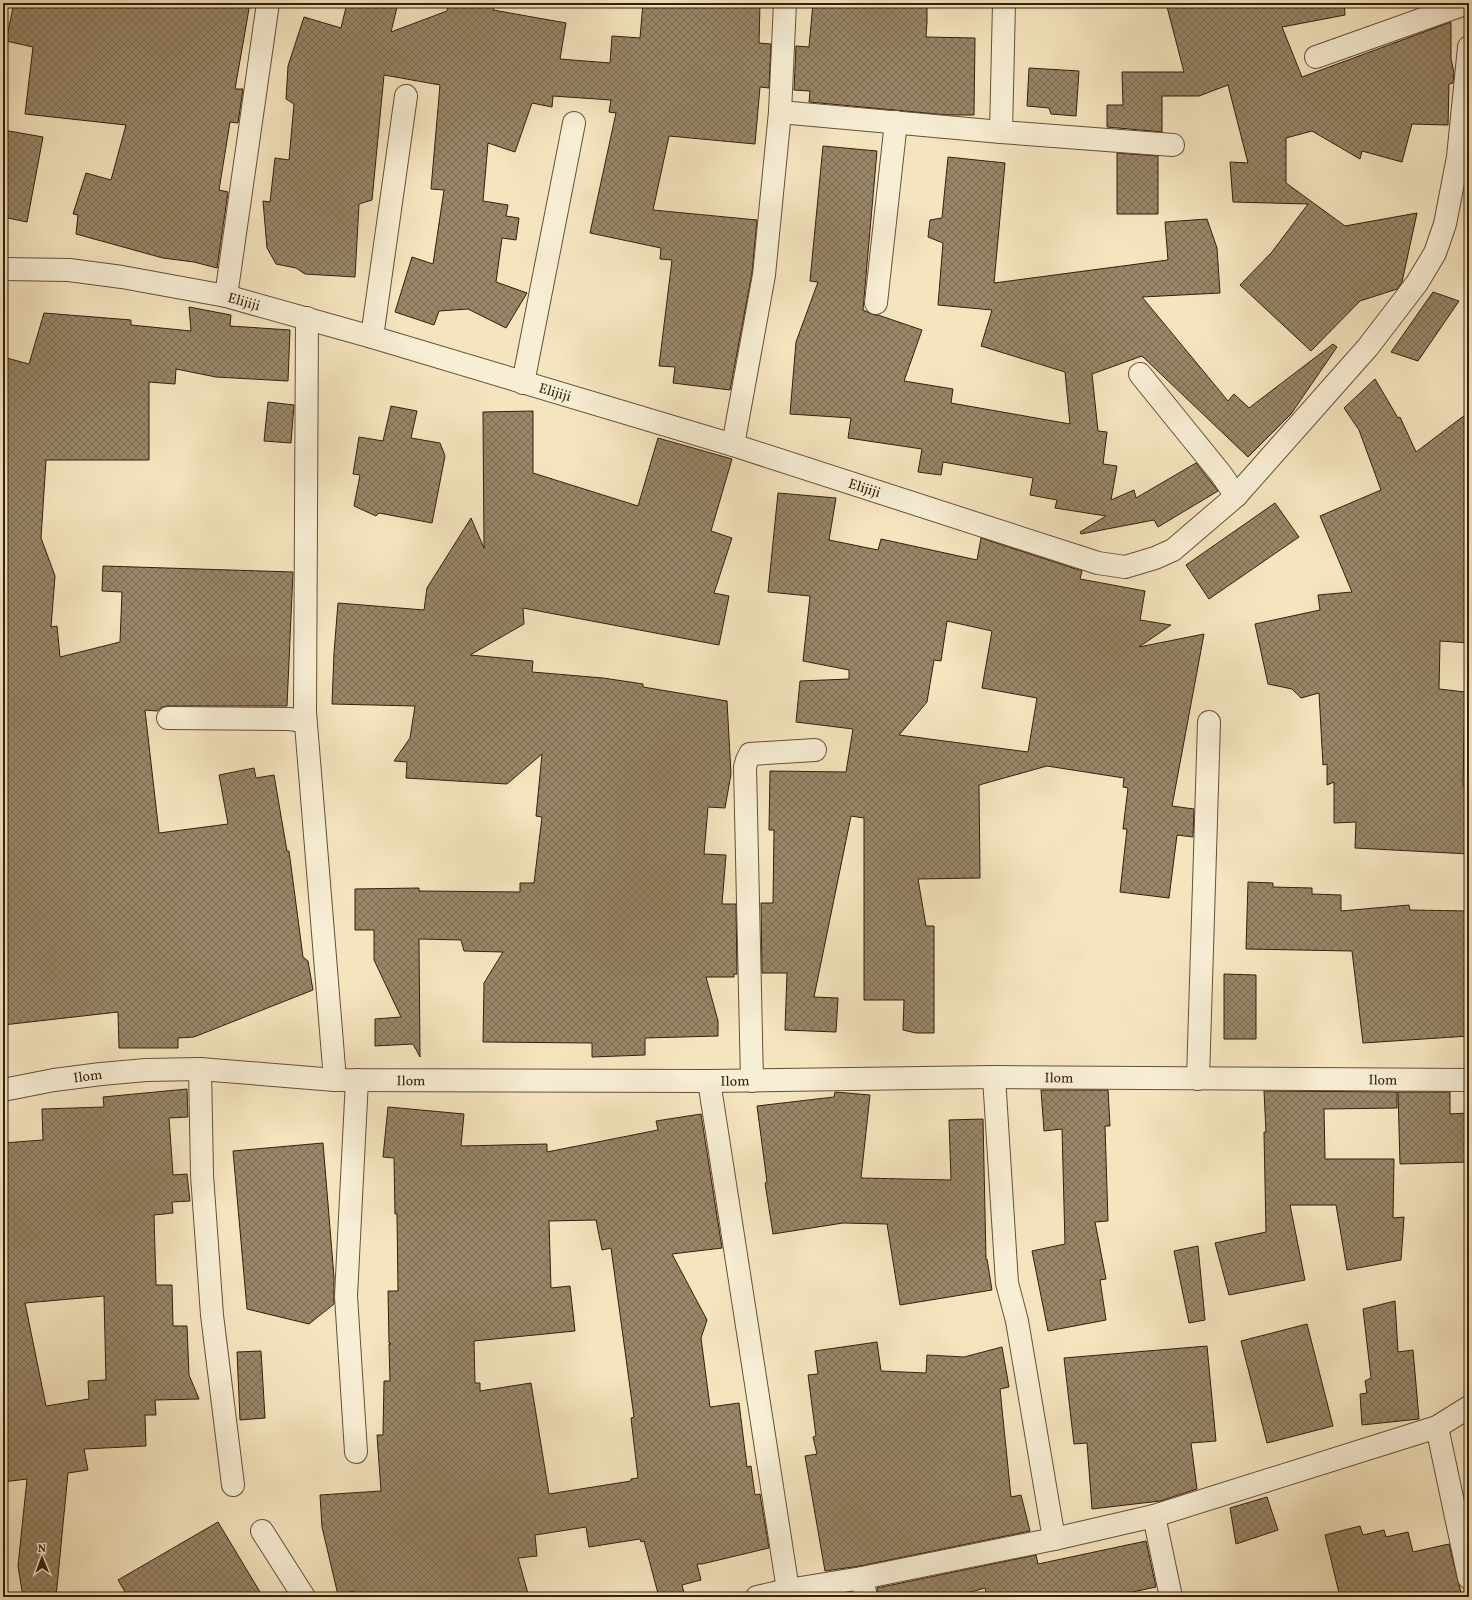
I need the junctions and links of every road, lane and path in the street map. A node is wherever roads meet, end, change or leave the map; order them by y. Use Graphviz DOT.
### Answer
graph roads {
  1 [pos="268,3"];
  2 [pos="785,3"];
  3 [pos="1004,3"];
  4 [pos="1468,3"];
  5 [pos="1469,47"];
  6 [pos="1316,57"];
  7 [pos="406,96"];
  8 [pos="780,112"];
  9 [pos="896,122"];
  10 [pos="574,123"];
  11 [pos="1001,132"];
  12 [pos="1173,145"];
  13 [pos="1463,155"];
  14 [pos="3,269"];
  15 [pos="226,296"];
  16 [pos="876,303"];
  17 [pos="307,318"];
  18 [pos="372,337"];
  19 [pos="1140,374"];
  20 [pos="523,383"];
  21 [pos="733,445"];
  22 [pos="1236,496"];
  23 [pos="168,718"];
  24 [pos="305,721"];
  25 [pos="1209,722"];
  26 [pos="815,750"];
  27 [pos="200,1069"];
  28 [pos="994,1077"];
  29 [pos="1198,1079"];
  30 [pos="335,1080"];
  31 [pos="357,1080"];
  32 [pos="1469,1080"];
  33 [pos="709,1081"];
  34 [pos="752,1081"];
  35 [pos="3,1090"];
  36 [pos="1469,1407"];
  37 [pos="1436,1427"];
  38 [pos="356,1452"];
  39 [pos="233,1485"];
  40 [pos="1154,1516"];
  41 [pos="262,1531"];
  42 [pos="1054,1539"];
  43 [pos="1469,1578"];
  44 [pos="864,1588"];
  45 [pos="788,1590"];
  46 [pos="304,1597"];
  47 [pos="757,1597"];
  48 [pos="1171,1597"];
  1 -- 15 [label="street"];
  2 -- 8 [label="street"];
  3 -- 11 [label="street"];
  4 -- 6 [label="street"];
  5 -- 13 [label="street, Elijiji"];
  7 -- 18 [label="street"];
  8 -- 9 [label="street"];
  8 -- 21 [label="street"];
  9 -- 11 [label="street"];
  9 -- 16 [label="street"];
  10 -- 20 [label="street"];
  11 -- 12 [label="street"];
  13 -- 22 [label="street, Elijiji"];
  14 -- 15 [label="street, Elijiji"];
  15 -- 17 [label="street, Elijiji"];
  17 -- 18 [label="street, Elijiji"];
  17 -- 24 [label="street"];
  18 -- 20 [label="street, Elijiji"];
  19 -- 22 [label="street"];
  20 -- 21 [label="street, Elijiji"];
  21 -- 22 [label="street, Elijiji"];
  23 -- 24 [label="street"];
  24 -- 30 [label="street"];
  25 -- 29 [label="street"];
  26 -- 34 [label="street"];
  27 -- 30 [label="street, Ilom"];
  27 -- 35 [label="street, Ilom"];
  27 -- 39 [label="street"];
  28 -- 29 [label="street, Ilom"];
  28 -- 34 [label="street, Ilom"];
  28 -- 42 [label="street"];
  29 -- 32 [label="street, Ilom"];
  30 -- 31 [label="street, Ilom"];
  31 -- 33 [label="street, Ilom"];
  31 -- 38 [label="street"];
  33 -- 34 [label="street, Ilom"];
  33 -- 45 [label="street"];
  36 -- 37 [label="street"];
  37 -- 40 [label="street"];
  37 -- 43 [label="street"];
  40 -- 42 [label="street"];
  40 -- 48 [label="street"];
  41 -- 46 [label="street"];
  42 -- 44 [label="street"];
  44 -- 45 [label="street"];
  45 -- 47 [label="street"];
}
